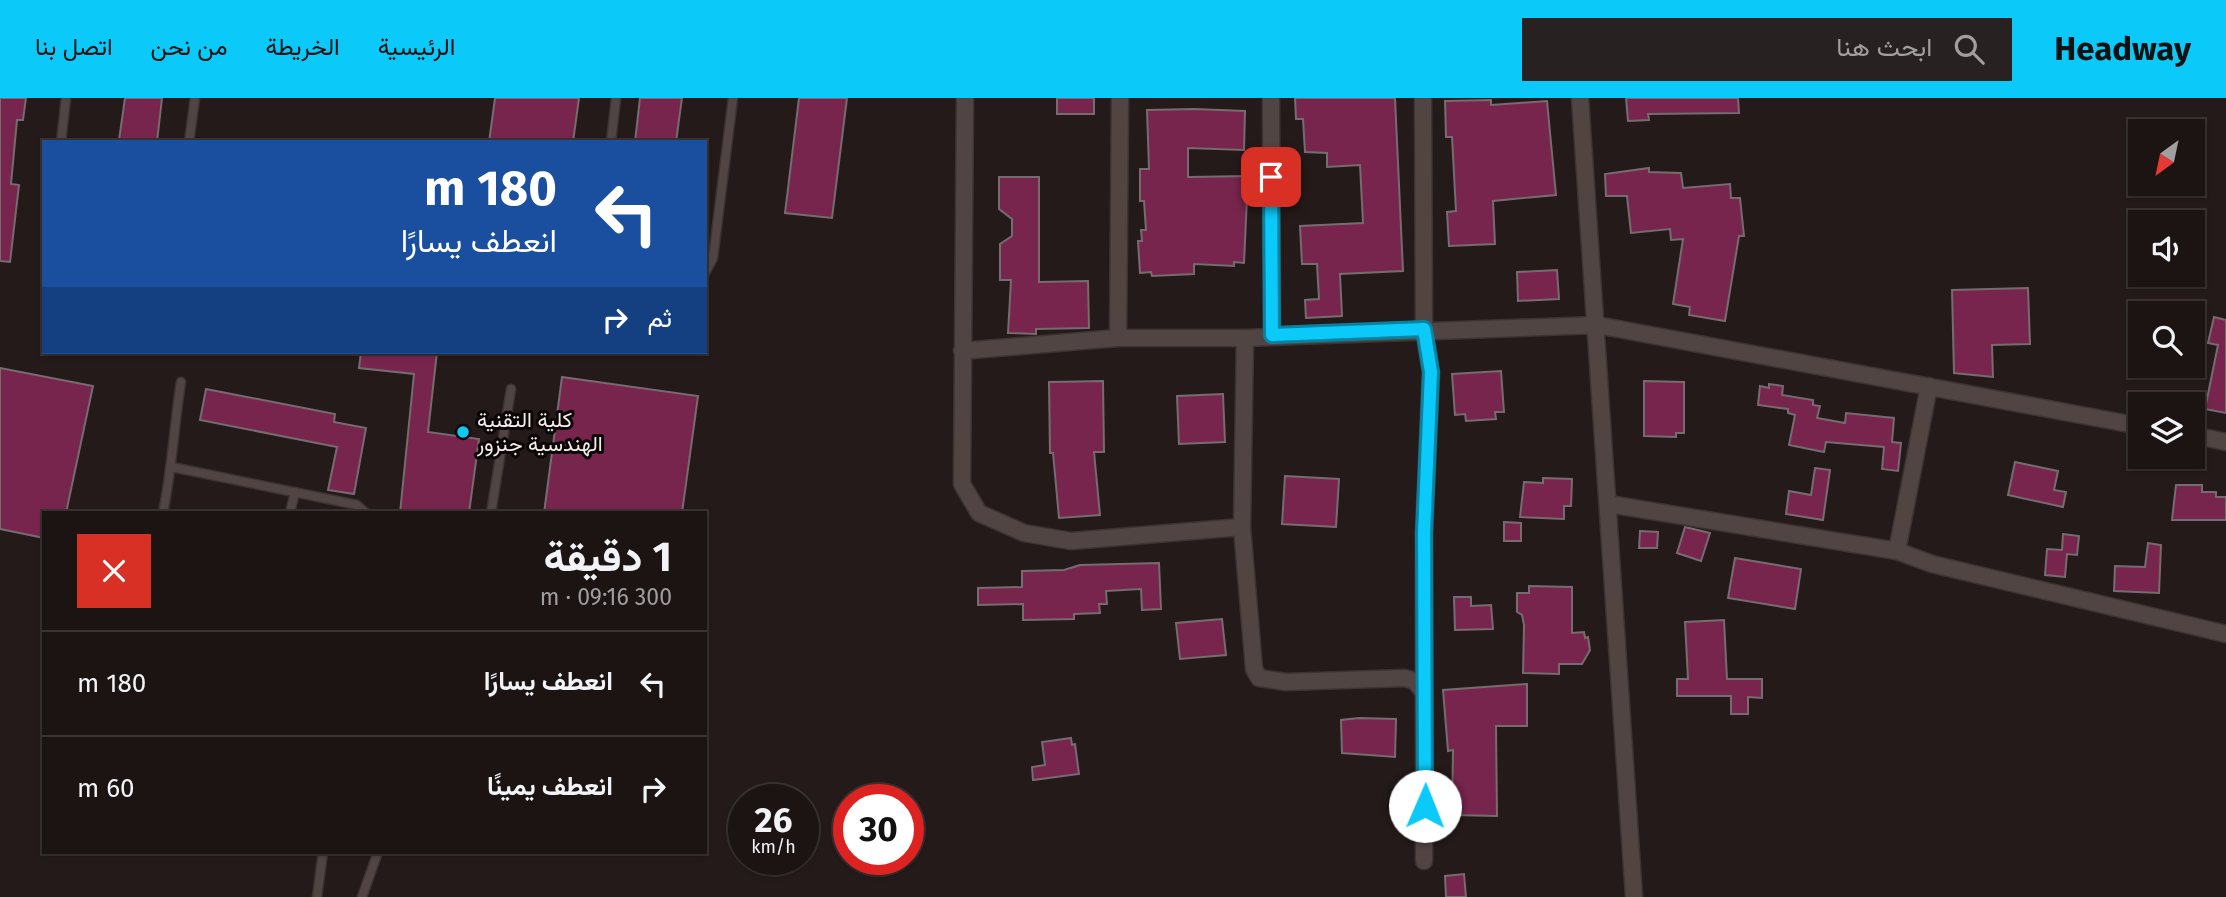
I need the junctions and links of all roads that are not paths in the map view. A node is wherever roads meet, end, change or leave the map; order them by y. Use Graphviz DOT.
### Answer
graph roads {
  1 [pos="66,98"];
  2 [pos="195,98"];
  3 [pos="615,98"];
  4 [pos="733,98"];
  5 [pos="965,98"];
  6 [pos="1120,98"];
  7 [pos="1271,98"];
  8 [pos="1423,98"];
  9 [pos="1580,98"];
  10 [pos="61,140"];
  11 [pos="189,140"];
  12 [pos="611,140"];
  13 [pos="707,269"];
  14 [pos="1597,325"];
  15 [pos="1424,329"];
  16 [pos="1272,335"];
  17 [pos="1118,338"];
  18 [pos="1245,338"];
  19 [pos="961,351"];
  20 [pos="181,382"];
  21 [pos="1929,386"];
  22 [pos="512,389"];
  23 [pos="2128,424"];
  24 [pos="2205,438"];
  25 [pos="2226,442"];
  26 [pos="172,467"];
  27 [pos="295,492"];
  28 [pos="1609,504"];
  29 [pos="163,511"];
  30 [pos="290,511"];
  31 [pos="364,511"];
  32 [pos="491,511"];
  33 [pos="1242,527"];
  34 [pos="1897,551"];
  35 [pos="2226,634"];
  36 [pos="1424,693"];
  37 [pos="323,854"];
  38 [pos="377,854"];
  39 [pos="1424,861"];
  40 [pos="317,897"];
  41 [pos="362,897"];
  42 [pos="1634,897"];
  1 -- 10 [label="lane"];
  2 -- 11 [label="lane"];
  3 -- 12 [label="lane"];
  4 -- 13 [label="lane"];
  5 -- 19 [label="street"];
  6 -- 17 [label="street"];
  7 -- 16 [label="street"];
  8 -- 15 [label="street"];
  9 -- 14 [label="street"];
  14 -- 15 [label="street"];
  14 -- 21 [label="street"];
  14 -- 28 [label="street"];
  15 -- 16 [label="street"];
  15 -- 36 [label="street"];
  16 -- 18 [label="street"];
  17 -- 18 [label="street"];
  17 -- 19 [label="street"];
  18 -- 33 [label="street"];
  19 -- 33 [label="street"];
  20 -- 26 [label="lane"];
  21 -- 23 [label="street"];
  21 -- 34 [label="street"];
  22 -- 32 [label="lane"];
  24 -- 25 [label="street"];
  26 -- 27 [label="lane"];
  26 -- 29 [label="lane"];
  27 -- 30 [label="lane"];
  27 -- 31 [label="lane"];
  28 -- 34 [label="street"];
  28 -- 42 [label="street"];
  33 -- 36 [label="street"];
  34 -- 35 [label="street"];
  36 -- 39 [label="street"];
  37 -- 40 [label="lane"];
  38 -- 41 [label="lane"];
}
